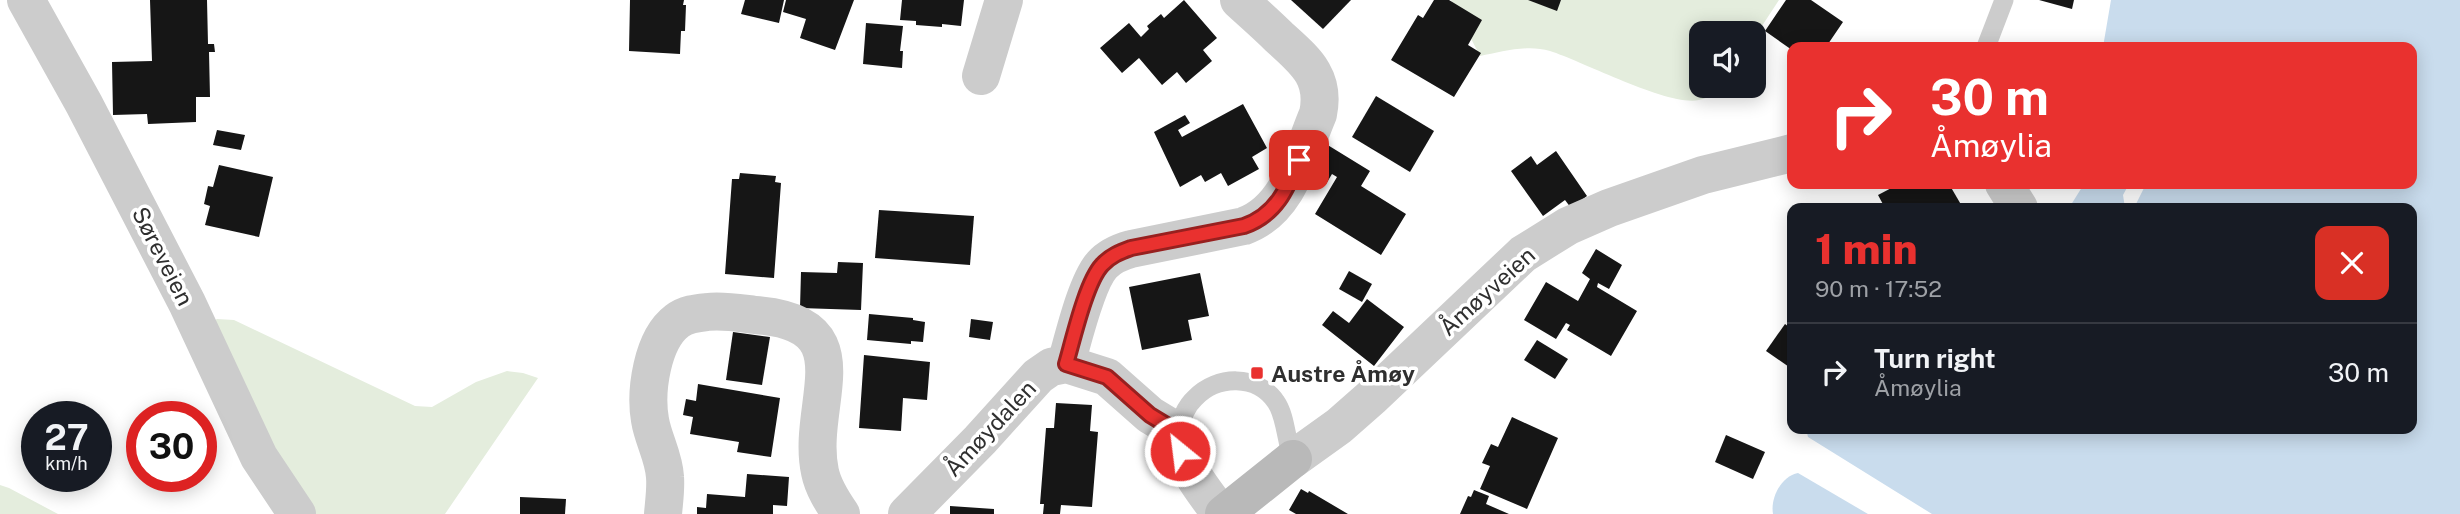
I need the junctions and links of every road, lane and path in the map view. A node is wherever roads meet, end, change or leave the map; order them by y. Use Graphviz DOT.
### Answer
graph roads {
  1 [pos="26,0"];
  2 [pos="1004,0"];
  3 [pos="1239,0"];
  4 [pos="2004,0"];
  5 [pos="1988,42"];
  6 [pos="981,76"];
  7 [pos="1787,154"];
  8 [pos="1066,364"];
  9 [pos="1178,432"];
  10 [pos="1293,459"];
  11 [pos="297,514"];
  12 [pos="663,514"];
  13 [pos="841,514"];
  14 [pos="907,514"];
  15 [pos="1223,514"];
  1 -- 11 [label="street, Søreveien"];
  2 -- 6 [label="street"];
  3 -- 8 [label="street"];
  4 -- 5 [label="lane"];
  7 -- 10 [label="street, Åmøyveien"];
  8 -- 9 [label="street"];
  8 -- 14 [label="street, Åmøydalen"];
  9 -- 10 [label="lane"];
  9 -- 15 [label="street"];
  10 -- 15 [label="main road, Åmøyveien"];
  12 -- 13 [label="street"];
}
